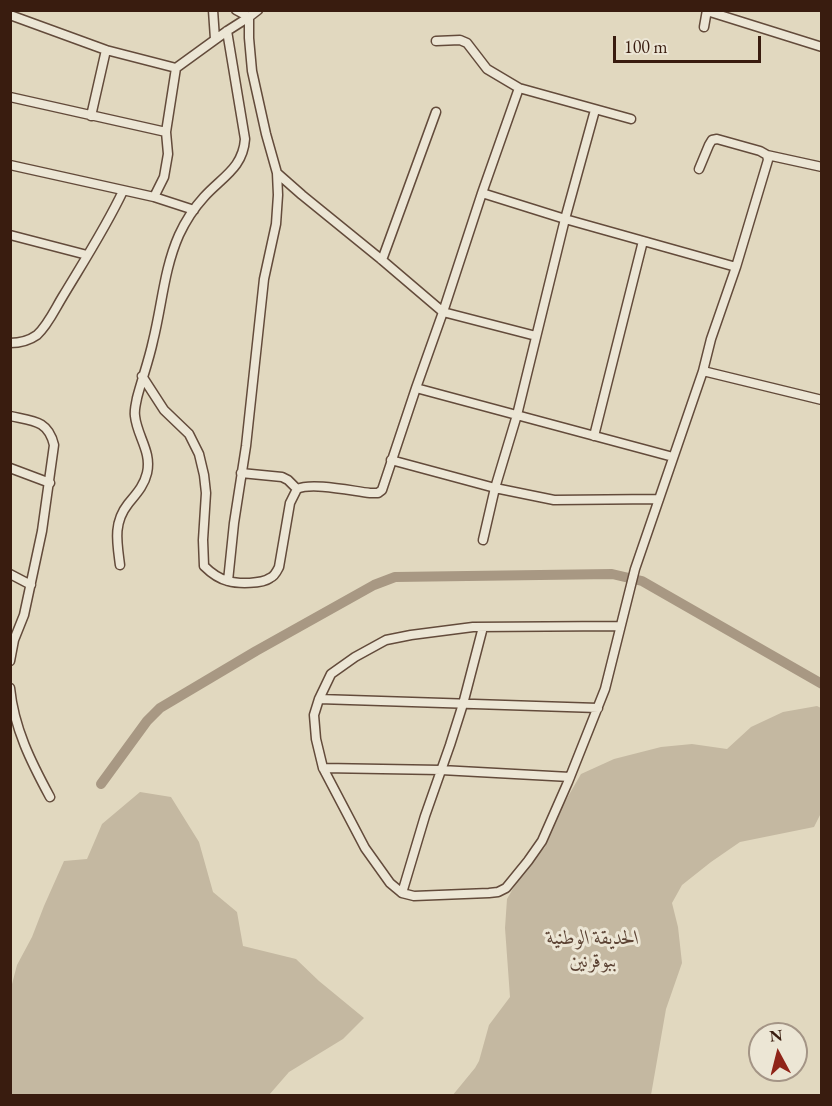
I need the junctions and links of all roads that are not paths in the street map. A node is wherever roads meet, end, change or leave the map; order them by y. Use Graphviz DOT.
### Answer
graph roads {
  1 [pos="213,10"];
  2 [pos="236,10"];
  3 [pos="258,10"];
  4 [pos="707,11"];
  5 [pos="10,15"];
  6 [pos="249,17"];
  7 [pos="704,27"];
  8 [pos="227,31"];
  9 [pos="215,39"];
  10 [pos="436,41"];
  11 [pos="822,47"];
  12 [pos="106,50"];
  13 [pos="176,68"];
  14 [pos="519,88"];
  15 [pos="10,97"];
  16 [pos="595,110"];
  17 [pos="436,112"];
  18 [pos="91,116"];
  19 [pos="631,119"];
  20 [pos="166,132"];
  21 [pos="767,155"];
  22 [pos="10,165"];
  23 [pos="822,167"];
  24 [pos="699,170"];
  25 [pos="277,173"];
  26 [pos="123,191"];
  27 [pos="482,193"];
  28 [pos="154,196"];
  29 [pos="194,210"];
  30 [pos="565,219"];
  31 [pos="10,235"];
  32 [pos="643,241"];
  33 [pos="87,255"];
  34 [pos="382,260"];
  35 [pos="736,267"];
  36 [pos="443,312"];
  37 [pos="536,336"];
  38 [pos="10,343"];
  39 [pos="703,371"];
  40 [pos="142,376"];
  41 [pos="416,388"];
  42 [pos="822,400"];
  43 [pos="517,415"];
  44 [pos="10,416"];
  45 [pos="594,436"];
  46 [pos="673,457"];
  47 [pos="391,460"];
  48 [pos="10,468"];
  49 [pos="241,473"];
  50 [pos="50,483"];
  51 [pos="495,488"];
  52 [pos="297,489"];
  53 [pos="659,499"];
  54 [pos="483,540"];
  55 [pos="120,565"];
  56 [pos="10,574"];
  57 [pos="228,581"];
  58 [pos="31,585"];
  59 [pos="483,627"];
  60 [pos="620,627"];
  61 [pos="12,639"];
  62 [pos="10,661"];
  63 [pos="10,688"];
  64 [pos="319,699"];
  65 [pos="11,702"];
  66 [pos="463,704"];
  67 [pos="598,708"];
  68 [pos="323,768"];
  69 [pos="441,770"];
  70 [pos="570,777"];
  71 [pos="50,797"];
  72 [pos="402,893"];
  1 -- 9 [label="street"];
  2 -- 6 [label="street"];
  3 -- 6 [label="street"];
  4 -- 7 [label="street"];
  4 -- 11 [label="street"];
  5 -- 12 [label="street"];
  6 -- 8 [label="street"];
  6 -- 25 [label="street"];
  8 -- 9 [label="street"];
  8 -- 29 [label="street"];
  9 -- 13 [label="street"];
  10 -- 14 [label="street"];
  12 -- 13 [label="street"];
  12 -- 18 [label="street"];
  13 -- 20 [label="street"];
  14 -- 16 [label="street"];
  14 -- 27 [label="street"];
  15 -- 18 [label="street"];
  16 -- 19 [label="street"];
  16 -- 30 [label="street"];
  17 -- 34 [label="street"];
  18 -- 20 [label="street"];
  20 -- 28 [label="street"];
  21 -- 23 [label="street"];
  21 -- 24 [label="street"];
  21 -- 35 [label="street"];
  22 -- 26 [label="street"];
  25 -- 34 [label="street"];
  25 -- 49 [label="street"];
  26 -- 28 [label="street"];
  26 -- 33 [label="street"];
  27 -- 30 [label="street"];
  27 -- 36 [label="street"];
  28 -- 29 [label="street"];
  29 -- 40 [label="street"];
  30 -- 32 [label="street"];
  30 -- 37 [label="street"];
  31 -- 33 [label="street"];
  32 -- 35 [label="street"];
  32 -- 45 [label="street"];
  33 -- 38 [label="street"];
  34 -- 36 [label="street"];
  35 -- 39 [label="street"];
  36 -- 37 [label="street"];
  36 -- 41 [label="street"];
  37 -- 43 [label="street"];
  39 -- 42 [label="street"];
  39 -- 46 [label="street"];
  40 -- 55 [label="street"];
  40 -- 57 [label="street"];
  41 -- 43 [label="street"];
  41 -- 47 [label="street"];
  43 -- 45 [label="street"];
  43 -- 51 [label="street"];
  44 -- 50 [label="street"];
  45 -- 46 [label="street"];
  46 -- 53 [label="street"];
  47 -- 51 [label="street"];
  47 -- 52 [label="street"];
  48 -- 50 [label="street"];
  49 -- 52 [label="street"];
  49 -- 57 [label="street"];
  50 -- 58 [label="street"];
  51 -- 53 [label="street"];
  51 -- 54 [label="street"];
  52 -- 57 [label="street"];
  53 -- 60 [label="street"];
  56 -- 58 [label="street"];
  58 -- 61 [label="street"];
  59 -- 60 [label="street"];
  59 -- 64 [label="street"];
  59 -- 66 [label="street"];
  60 -- 67 [label="street"];
  61 -- 62 [label="street"];
  63 -- 65 [label="street"];
  64 -- 66 [label="street"];
  64 -- 68 [label="street"];
  65 -- 71 [label="street"];
  66 -- 67 [label="street"];
  66 -- 69 [label="street"];
  67 -- 70 [label="street"];
  68 -- 69 [label="street"];
  68 -- 72 [label="street"];
  69 -- 70 [label="street"];
  69 -- 72 [label="street"];
  70 -- 72 [label="street"];
}
